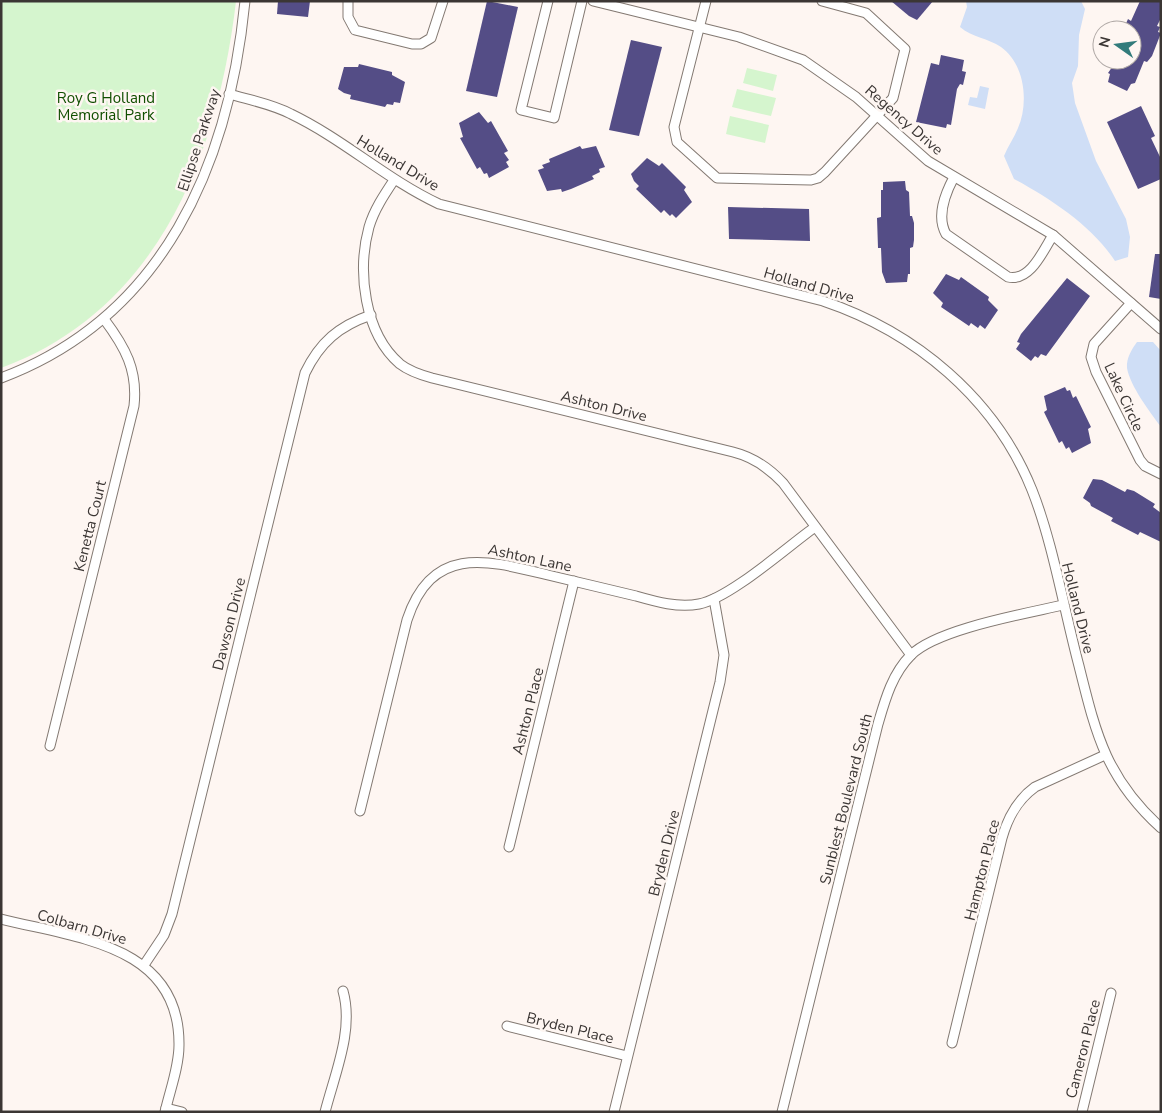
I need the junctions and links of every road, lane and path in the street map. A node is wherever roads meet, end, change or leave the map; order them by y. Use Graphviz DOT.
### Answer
graph roads {
  1 [pos="245,1"];
  2 [pos="348,1"];
  3 [pos="443,1"];
  4 [pos="548,1"];
  5 [pos="582,1"];
  6 [pos="593,1"];
  7 [pos="706,1"];
  8 [pos="822,1"];
  9 [pos="699,27"];
  10 [pos="229,94"];
  11 [pos="877,116"];
  12 [pos="954,177"];
  13 [pos="394,180"];
  14 [pos="1054,235"];
  15 [pos="1131,303"];
  16 [pos="371,315"];
  17 [pos="104,319"];
  18 [pos="1161,329"];
  19 [pos="1,378"];
  20 [pos="1161,474"];
  21 [pos="815,527"];
  22 [pos="574,581"];
  23 [pos="714,599"];
  24 [pos="1063,605"];
  25 [pos="911,655"];
  26 [pos="50,746"];
  27 [pos="1104,755"];
  28 [pos="360,811"];
  29 [pos="1161,828"];
  30 [pos="509,847"];
  31 [pos="1,919"];
  32 [pos="144,965"];
  33 [pos="343,991"];
  34 [pos="1111,993"];
  35 [pos="507,1026"];
  36 [pos="952,1043"];
  37 [pos="627,1056"];
  38 [pos="166,1110"];
  39 [pos="182,1112"];
  40 [pos="325,1112"];
  41 [pos="614,1112"];
  42 [pos="782,1112"];
  43 [pos="1082,1112"];
  1 -- 10 [label="street, Ellipse Parkway"];
  2 -- 3 [label="street"];
  4 -- 5 [label="street"];
  6 -- 9 [label="street, Regency Drive"];
  7 -- 9 [label="street"];
  8 -- 11 [label="street"];
  9 -- 11 [label="street, Regency Drive"];
  9 -- 11 [label="street"];
  10 -- 13 [label="street, Holland Drive"];
  10 -- 17 [label="street, Ellipse Parkway"];
  11 -- 12 [label="street, Regency Drive"];
  12 -- 14 [label="street, Regency Drive"];
  12 -- 14 [label="street"];
  13 -- 16 [label="street, Ashton Drive"];
  13 -- 24 [label="street, Holland Drive"];
  14 -- 15 [label="street, Regency Drive"];
  15 -- 18 [label="street, Regency Drive"];
  15 -- 20 [label="street, Lake Circle"];
  16 -- 21 [label="street, Ashton Drive"];
  16 -- 32 [label="street, Dawson Drive"];
  17 -- 19 [label="street, Ellipse Parkway"];
  17 -- 26 [label="street, Kenetta Court"];
  21 -- 23 [label="street, Ashton Lane"];
  21 -- 25 [label="street, Ashton Drive"];
  22 -- 23 [label="street, Ashton Lane"];
  22 -- 28 [label="street, Ashton Lane"];
  22 -- 30 [label="street, Ashton Place"];
  23 -- 37 [label="street, Bryden Drive"];
  24 -- 25 [label="street, Sunblest Boulevard South"];
  24 -- 27 [label="street, Holland Drive"];
  25 -- 42 [label="street, Sunblest Boulevard South"];
  27 -- 29 [label="street, Holland Drive"];
  27 -- 36 [label="street, Hampton Place"];
  31 -- 32 [label="street, Colbarn Drive"];
  32 -- 38 [label="street, Colbarn Drive"];
  33 -- 40 [label="street"];
  34 -- 43 [label="street, Cameron Place"];
  35 -- 37 [label="street, Bryden Place"];
  37 -- 41 [label="street, Bryden Drive"];
  38 -- 39 [label="street"];
}
